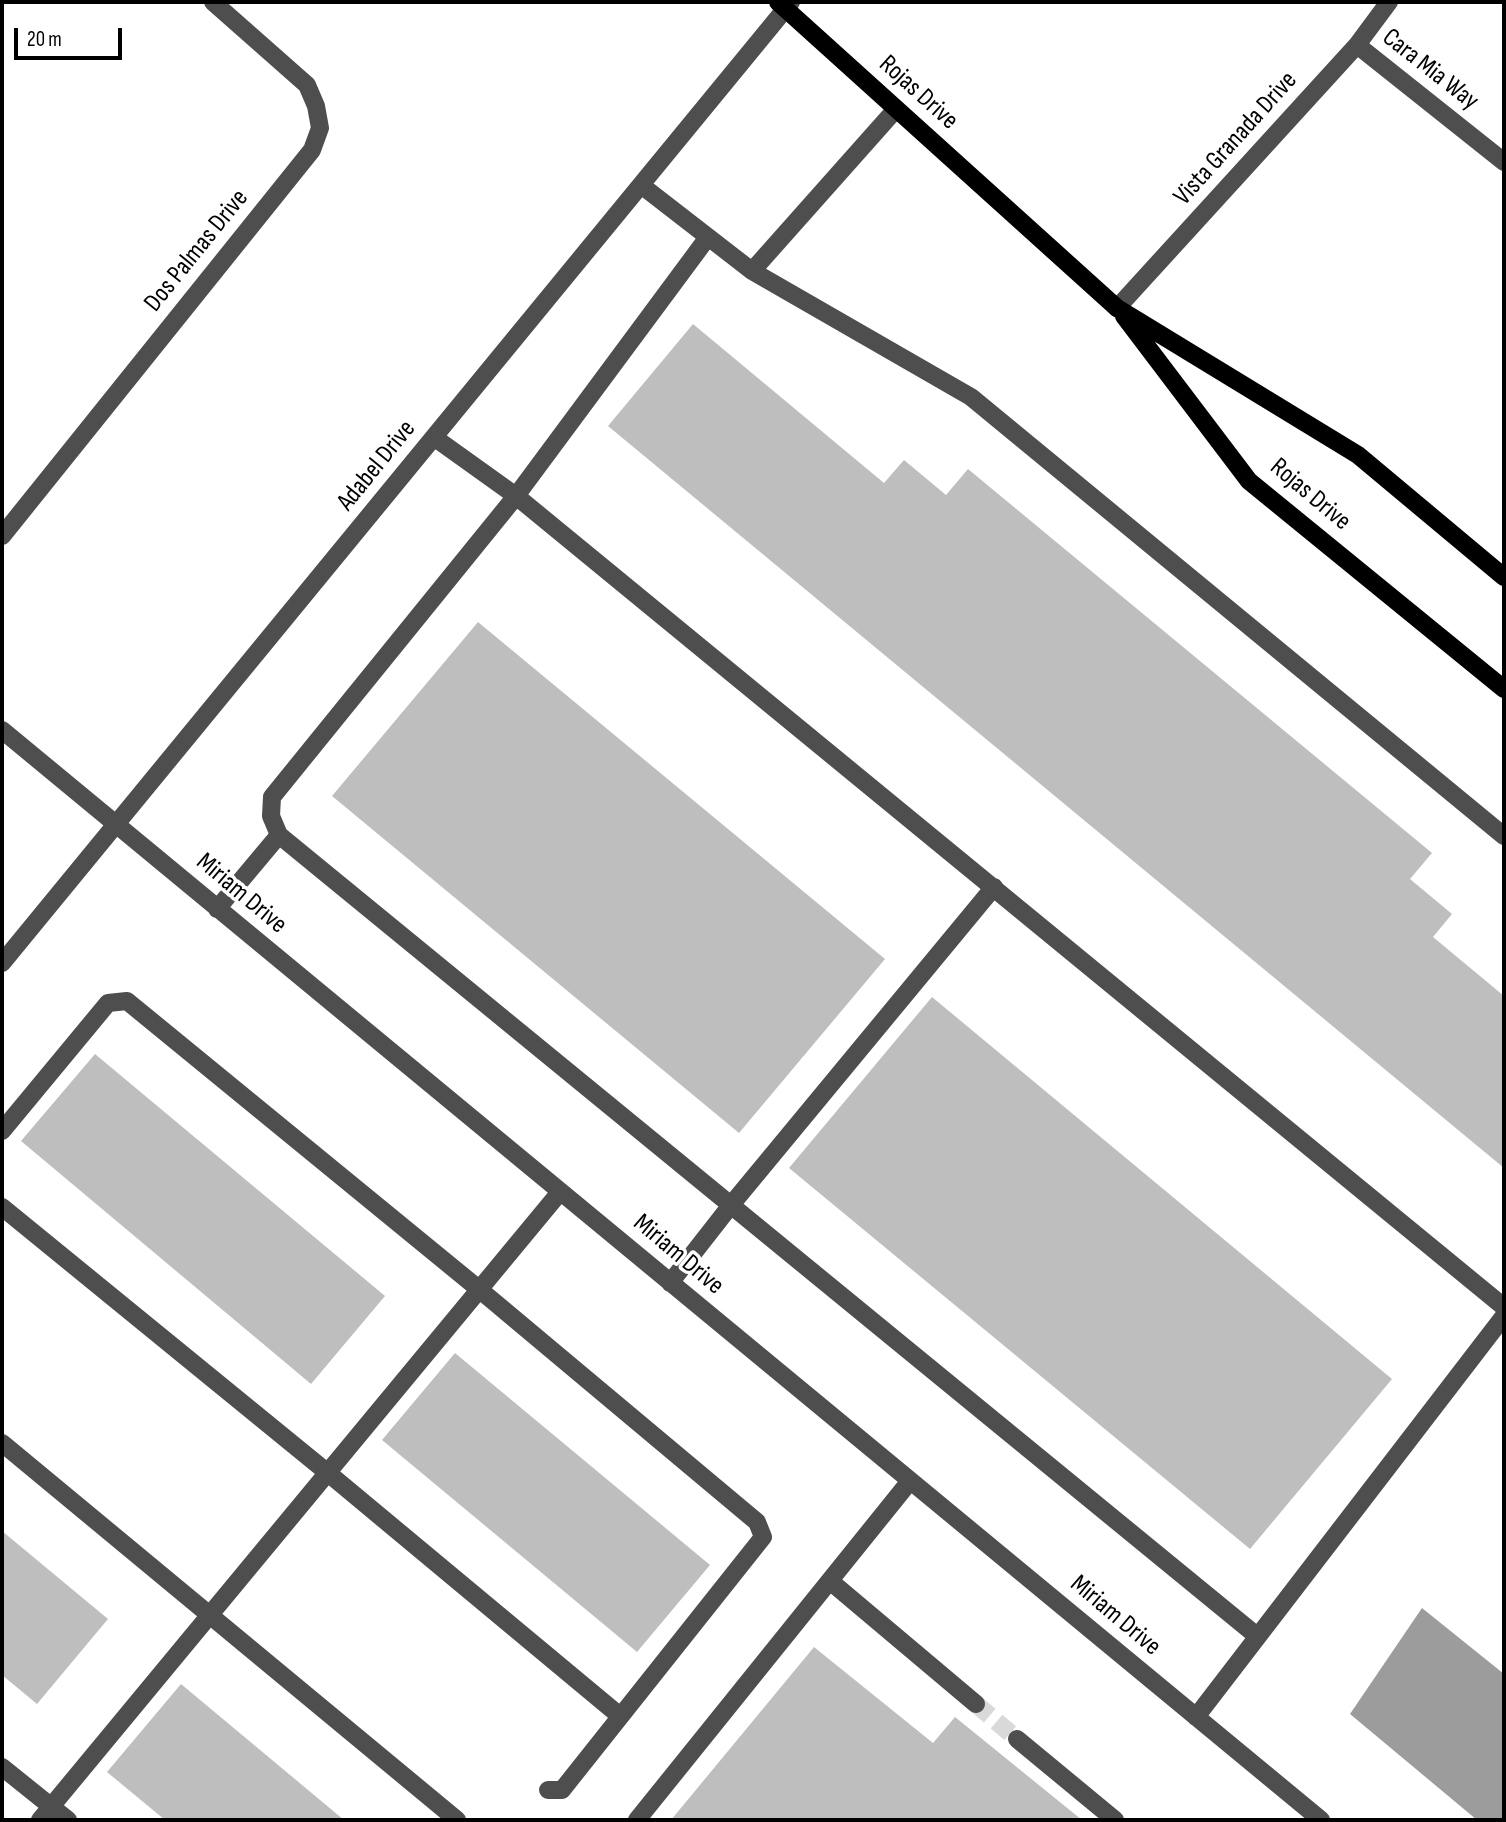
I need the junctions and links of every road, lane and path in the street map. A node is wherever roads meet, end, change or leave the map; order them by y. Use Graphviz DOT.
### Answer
graph roads {
  1 [pos="213,2"];
  2 [pos="1389,2"];
  3 [pos="785,4"];
  4 [pos="1357,45"];
  5 [pos="896,109"];
  6 [pos="1504,162"];
  7 [pos="640,185"];
  8 [pos="708,237"];
  9 [pos="752,271"];
  10 [pos="1117,307"];
  11 [pos="435,438"];
  12 [pos="516,496"];
  13 [pos="2,536"];
  14 [pos="1504,578"];
  15 [pos="1504,689"];
  16 [pos="2,730"];
  17 [pos="116,825"];
  18 [pos="279,835"];
  19 [pos="1504,836"];
  20 [pos="994,887"];
  21 [pos="217,909"];
  22 [pos="2,963"];
  23 [pos="2,1131"];
  24 [pos="560,1192"];
  25 [pos="731,1205"];
  26 [pos="2,1207"];
  27 [pos="670,1283"];
  28 [pos="480,1290"];
  29 [pos="1504,1307"];
  30 [pos="1504,1316"];
  31 [pos="2,1443"];
  32 [pos="328,1473"];
  33 [pos="910,1481"];
  34 [pos="830,1581"];
  35 [pos="210,1615"];
  36 [pos="1258,1636"];
  37 [pos="976,1704"];
  38 [pos="620,1716"];
  39 [pos="1196,1717"];
  40 [pos="1017,1739"];
  41 [pos="2,1767"];
  42 [pos="548,1790"];
  43 [pos="46,1813"];
  44 [pos="1299,1813"];
  45 [pos="68,1820"];
  46 [pos="457,1820"];
  47 [pos="637,1820"];
  48 [pos="1115,1820"];
  49 [pos="1321,1820"];
  1 -- 13 [label="street, Dos Palmas Drive"];
  2 -- 4 [label="street, Vista Granada Drive"];
  3 -- 5 [label="main road, Rojas Drive"];
  3 -- 7 [label="street, Adabel Drive"];
  4 -- 6 [label="street, Cara Mia Way"];
  4 -- 10 [label="street, Vista Granada Drive"];
  5 -- 9 [label="street"];
  5 -- 10 [label="main road, Rojas Drive"];
  7 -- 8 [label="street"];
  7 -- 11 [label="street, Adabel Drive"];
  8 -- 9 [label="street"];
  8 -- 12 [label="street"];
  9 -- 19 [label="street"];
  10 -- 14 [label="main road, Rojas Drive"];
  10 -- 15 [label="main road, Rojas Drive"];
  11 -- 12 [label="street"];
  11 -- 17 [label="street, Adabel Drive"];
  12 -- 18 [label="street"];
  12 -- 20 [label="street"];
  16 -- 17 [label="street, Miriam Drive"];
  17 -- 21 [label="street, Miriam Drive"];
  17 -- 22 [label="street, Adabel Drive"];
  18 -- 21 [label="street"];
  18 -- 25 [label="street"];
  20 -- 25 [label="street"];
  20 -- 29 [label="street"];
  21 -- 24 [label="street, Miriam Drive"];
  23 -- 28 [label="street"];
  24 -- 27 [label="street, Miriam Drive"];
  24 -- 28 [label="street"];
  25 -- 27 [label="street"];
  25 -- 36 [label="street"];
  26 -- 32 [label="street"];
  27 -- 33 [label="street, Miriam Drive"];
  28 -- 32 [label="street"];
  28 -- 38 [label="street"];
  30 -- 36 [label="street"];
  31 -- 35 [label="street"];
  32 -- 35 [label="street"];
  32 -- 38 [label="street"];
  33 -- 34 [label="street"];
  33 -- 39 [label="street, Miriam Drive"];
  34 -- 37 [label="street"];
  34 -- 47 [label="street"];
  35 -- 43 [label="street"];
  35 -- 46 [label="street"];
  36 -- 39 [label="street"];
  38 -- 42 [label="street"];
  39 -- 44 [label="street, Miriam Drive"];
  40 -- 48 [label="street"];
  41 -- 43 [label="street"];
  43 -- 45 [label="street"];
  44 -- 49 [label="street, Miriam Drive"];
}
